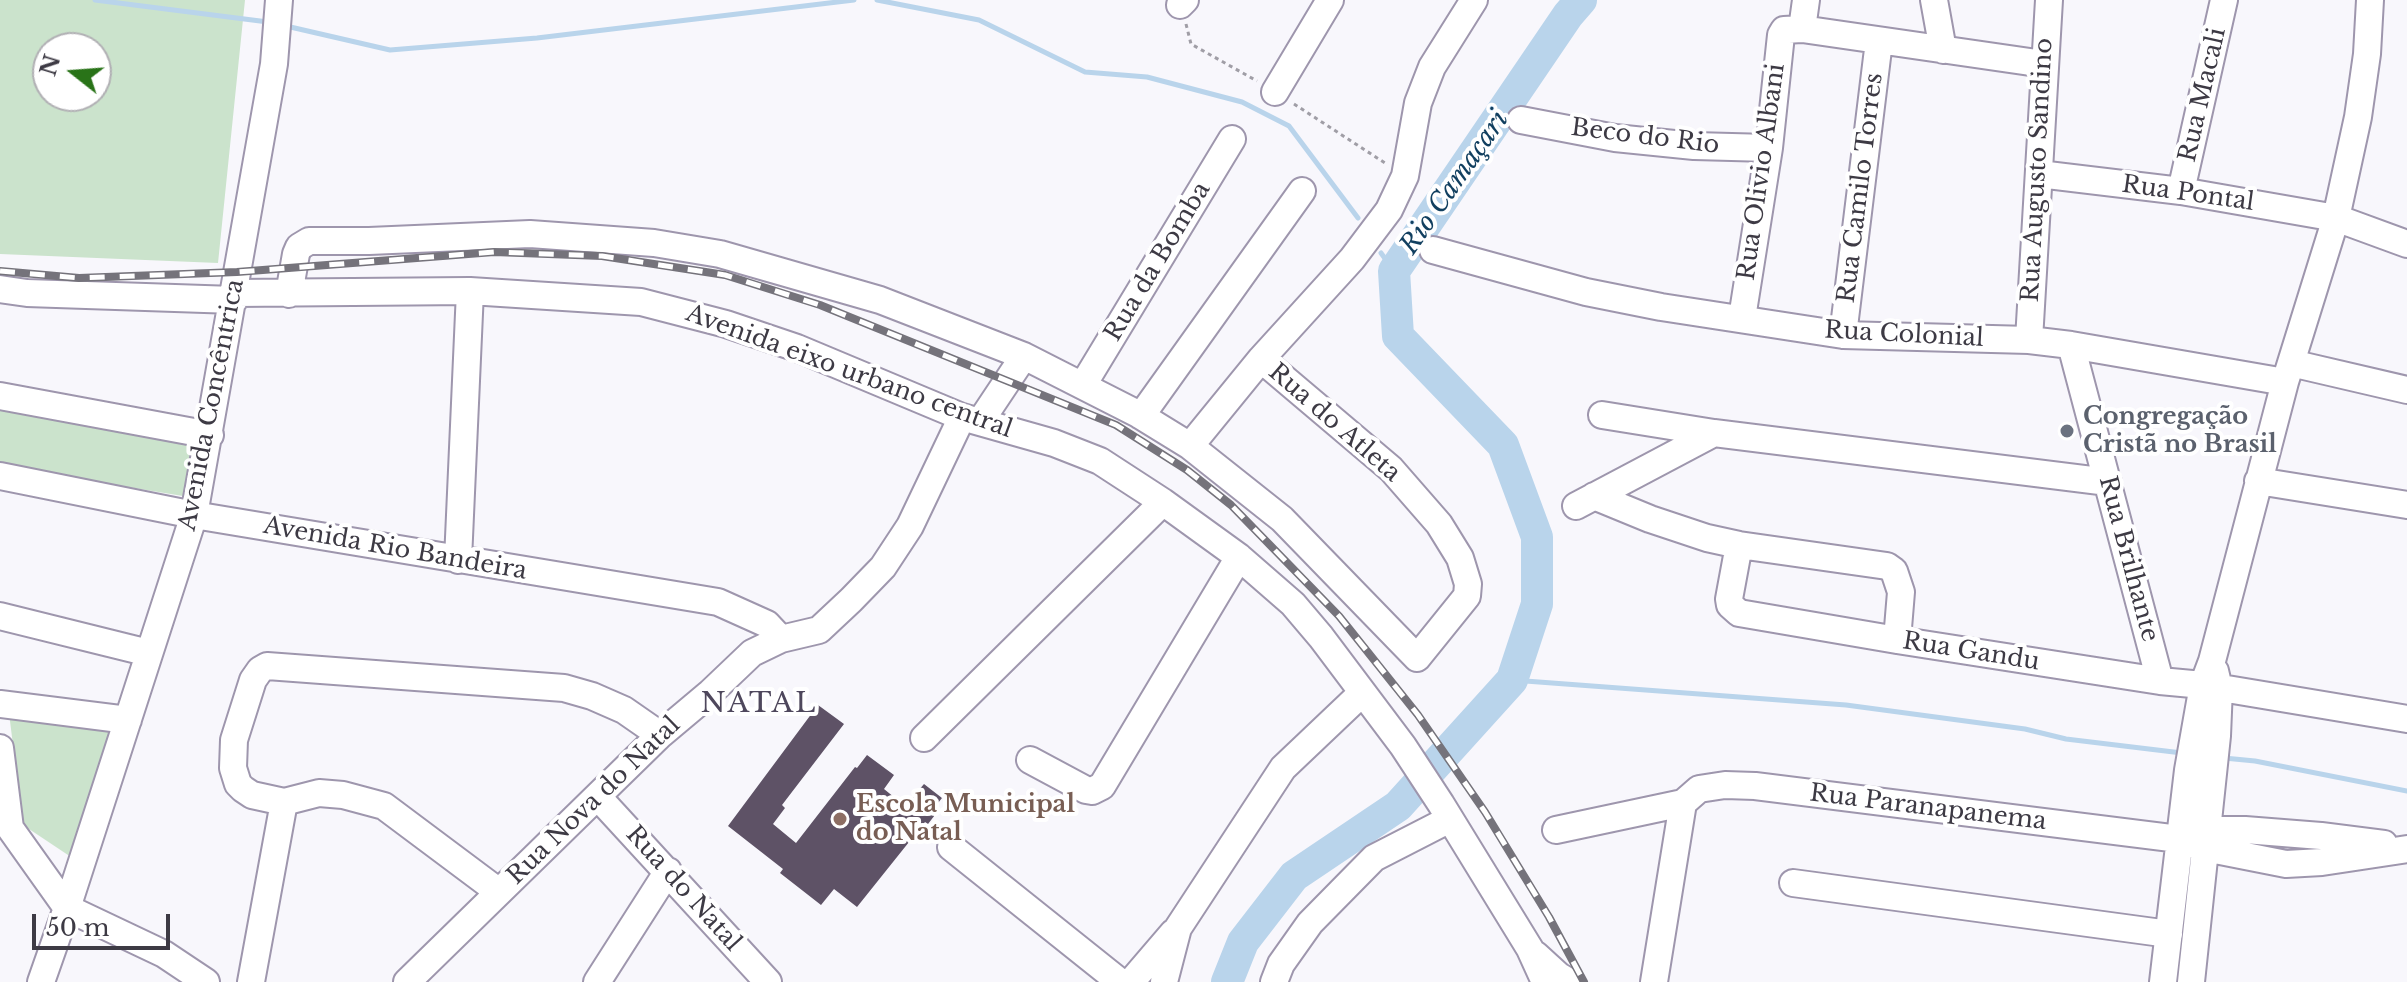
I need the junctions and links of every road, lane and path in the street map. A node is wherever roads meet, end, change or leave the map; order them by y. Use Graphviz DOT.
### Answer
graph roads {
  1 [pos="279,0"];
  2 [pos="1330,0"];
  3 [pos="1474,0"];
  4 [pos="1806,0"];
  5 [pos="1934,0"];
  6 [pos="2049,0"];
  7 [pos="2224,0"];
  8 [pos="2370,0"];
  9 [pos="1794,29"];
  10 [pos="1879,41"];
  11 [pos="1943,50"];
  12 [pos="2044,64"];
  13 [pos="1275,92"];
  14 [pos="1521,120"];
  15 [pos="1232,139"];
  16 [pos="1769,148"];
  17 [pos="2039,174"];
  18 [pos="1302,191"];
  19 [pos="2181,191"];
  20 [pos="2336,218"];
  21 [pos="2407,244"];
  22 [pos="1433,250"];
  23 [pos="0,289"];
  24 [pos="470,291"];
  25 [pos="289,294"];
  26 [pos="234,297"];
  27 [pos="1742,318"];
  28 [pos="1843,335"];
  29 [pos="2029,340"];
  30 [pos="2071,345"];
  31 [pos="1024,356"];
  32 [pos="1261,359"];
  33 [pos="2288,373"];
  34 [pos="1083,385"];
  35 [pos="2407,390"];
  36 [pos="0,396"];
  37 [pos="1602,415"];
  38 [pos="1141,416"];
  39 [pos="971,419"];
  40 [pos="1714,433"];
  41 [pos="210,435"];
  42 [pos="1190,446"];
  43 [pos="0,476"];
  44 [pos="2258,481"];
  45 [pos="2108,482"];
  46 [pos="1163,502"];
  47 [pos="2407,505"];
  48 [pos="194,515"];
  49 [pos="1739,545"];
  50 [pos="1239,557"];
  51 [pos="458,560"];
  52 [pos="0,616"];
  53 [pos="781,639"];
  54 [pos="1897,640"];
  55 [pos="149,653"];
  56 [pos="2211,678"];
  57 [pos="2160,681"];
  58 [pos="1362,693"];
  59 [pos="0,704"];
  60 [pos="2407,719"];
  61 [pos="128,720"];
  62 [pos="660,735"];
  63 [pos="924,738"];
  64 [pos="0,748"];
  65 [pos="1030,760"];
  66 [pos="2200,772"];
  67 [pos="598,797"];
  68 [pos="284,802"];
  69 [pos="1683,803"];
  70 [pos="1446,812"];
  71 [pos="5,828"];
  72 [pos="1556,830"];
  73 [pos="2180,834"];
  74 [pos="2206,839"];
  75 [pos="951,847"];
  76 [pos="2407,849"];
  77 [pos="668,871"];
  78 [pos="1793,883"];
  79 [pos="499,892"];
  80 [pos="67,908"];
  81 [pos="1178,928"];
  82 [pos="2169,934"];
  83 [pos="1530,949"];
  84 [pos="41,982"];
  85 [pos="206,982"];
  86 [pos="251,982"];
  87 [pos="407,982"];
  88 [pos="597,982"];
  89 [pos="768,982"];
  90 [pos="1120,982"];
  91 [pos="1131,982"];
  92 [pos="1164,982"];
  93 [pos="1274,982"];
  94 [pos="1545,982"];
  95 [pos="1569,982"];
  96 [pos="1654,982"];
  97 [pos="2163,982"];
  98 [pos="2191,982"];
  1 -- 26 [label="street, Avenida Concêntrica"];
  2 -- 13 [label="street"];
  3 -- 32 [label="street"];
  4 -- 9 [label="street, Rua Olivio Albani"];
  5 -- 11 [label="street"];
  6 -- 12 [label="street, Rua Augusto Sandino"];
  7 -- 19 [label="street, Rua Macali"];
  8 -- 20 [label="street"];
  9 -- 10 [label="street"];
  9 -- 16 [label="street, Rua Olivio Albani"];
  10 -- 11 [label="street"];
  10 -- 28 [label="street, Rua Camilo Torres"];
  11 -- 12 [label="street"];
  12 -- 17 [label="street, Rua Augusto Sandino"];
  14 -- 16 [label="street, Beco do Rio"];
  15 -- 34 [label="street, Rua da Bomba"];
  16 -- 27 [label="street, Rua Olivio Albani"];
  17 -- 19 [label="street, Rua Pontal"];
  17 -- 29 [label="street, Rua Augusto Sandino"];
  18 -- 38 [label="street"];
  19 -- 20 [label="street, Rua Pontal"];
  20 -- 21 [label="street, Rua Pontal"];
  20 -- 33 [label="street"];
  22 -- 27 [label="street, Rua Colonial"];
  23 -- 26 [label="street, Avenida eixo urbano central"];
  24 -- 25 [label="street, Avenida eixo urbano central"];
  24 -- 39 [label="street, Avenida eixo urbano central"];
  24 -- 51 [label="street"];
  25 -- 26 [label="street, Avenida eixo urbano central"];
  25 -- 31 [label="street"];
  26 -- 41 [label="street, Avenida Concêntrica"];
  27 -- 28 [label="street, Rua Colonial"];
  28 -- 29 [label="street, Rua Colonial"];
  29 -- 30 [label="street, Rua Colonial"];
  30 -- 33 [label="street, Rua Colonial"];
  30 -- 45 [label="street, Rua Brilhante"];
  31 -- 34 [label="street"];
  31 -- 39 [label="street, Rua Nova do Natal"];
  32 -- 42 [label="street, Rua do Atleta"];
  32 -- 42 [label="street, Rua do Atleta"];
  33 -- 35 [label="street, Rua Colonial"];
  33 -- 44 [label="street"];
  34 -- 38 [label="street"];
  36 -- 41 [label="street"];
  37 -- 40 [label="street"];
  38 -- 42 [label="street"];
  39 -- 46 [label="street, Avenida eixo urbano central"];
  39 -- 53 [label="street, Rua Nova do Natal"];
  40 -- 45 [label="street"];
  40 -- 49 [label="street"];
  41 -- 48 [label="street, Avenida Concêntrica"];
  43 -- 48 [label="street, Avenida Rio Bandeira"];
  44 -- 47 [label="street"];
  44 -- 56 [label="street"];
  45 -- 57 [label="street, Rua Brilhante"];
  46 -- 50 [label="street"];
  46 -- 63 [label="street"];
  48 -- 51 [label="street, Avenida Rio Bandeira"];
  48 -- 55 [label="street, Avenida Concêntrica"];
  49 -- 54 [label="street"];
  49 -- 54 [label="street, Rua Gandu"];
  50 -- 58 [label="street"];
  50 -- 65 [label="street"];
  51 -- 53 [label="street, Avenida Rio Bandeira"];
  52 -- 55 [label="street"];
  53 -- 62 [label="street, Rua Nova do Natal"];
  54 -- 57 [label="street, Rua Gandu"];
  55 -- 61 [label="street, Avenida Concêntrica"];
  56 -- 57 [label="street, Rua Gandu"];
  56 -- 60 [label="street, Rua Gandu"];
  56 -- 66 [label="street"];
  58 -- 70 [label="street"];
  58 -- 81 [label="street"];
  59 -- 61 [label="street"];
  61 -- 80 [label="street, Avenida Concêntrica"];
  62 -- 67 [label="street, Rua Nova do Natal"];
  62 -- 68 [label="street"];
  64 -- 71 [label="street"];
  66 -- 73 [label="street"];
  66 -- 74 [label="street"];
  67 -- 77 [label="street, Rua do Natal"];
  67 -- 79 [label="street, Rua Nova do Natal"];
  68 -- 79 [label="street"];
  68 -- 86 [label="street"];
  69 -- 72 [label="street, Rua Paranapanema"];
  69 -- 73 [label="street, Rua Paranapanema"];
  69 -- 96 [label="street"];
  70 -- 83 [label="street"];
  70 -- 93 [label="street"];
  71 -- 80 [label="street"];
  73 -- 74 [label="street, Rua Paranapanema"];
  73 -- 82 [label="street"];
  74 -- 76 [label="street, Rua Paranapanema"];
  74 -- 98 [label="street"];
  75 -- 90 [label="street"];
  77 -- 88 [label="street"];
  77 -- 89 [label="street, Rua do Natal"];
  78 -- 82 [label="street"];
  79 -- 87 [label="street, Rua Nova do Natal"];
  80 -- 84 [label="street, Avenida Concêntrica"];
  80 -- 85 [label="street"];
  81 -- 91 [label="street"];
  81 -- 92 [label="street"];
  82 -- 97 [label="street"];
  83 -- 94 [label="street"];
  83 -- 95 [label="street"];
}
